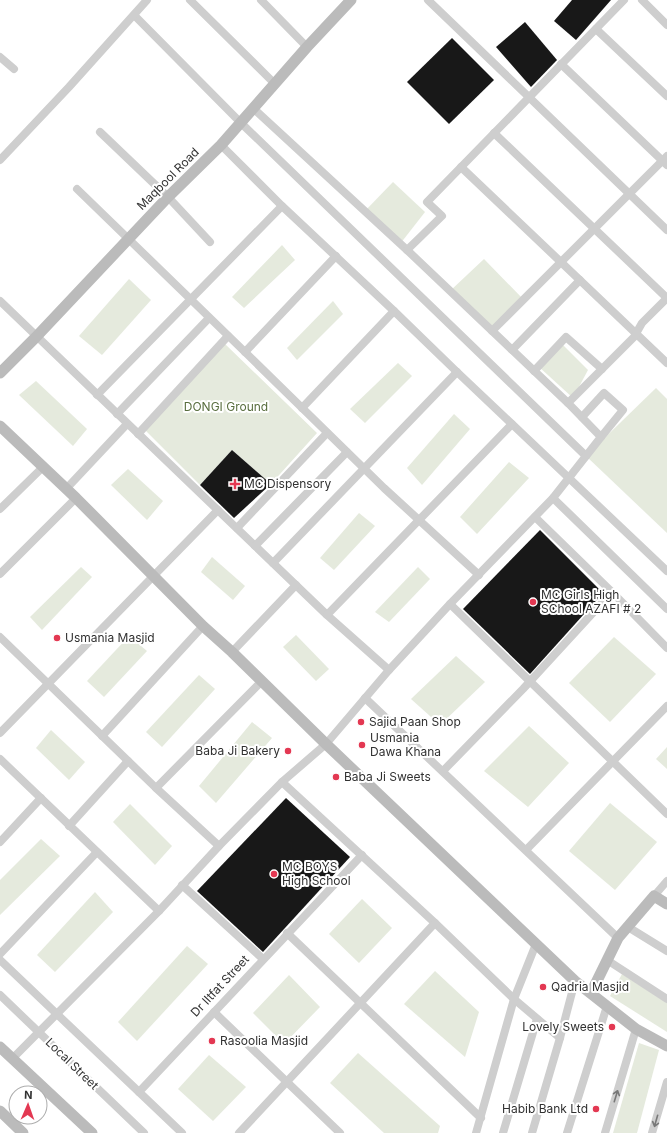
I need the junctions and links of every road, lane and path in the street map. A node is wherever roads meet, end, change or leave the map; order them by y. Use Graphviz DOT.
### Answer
graph roads {
  1 [pos="147,0"];
  2 [pos="190,0"];
  3 [pos="261,0"];
  4 [pos="351,0"];
  5 [pos="428,0"];
  6 [pos="624,0"];
  7 [pos="642,0"];
  8 [pos="134,15"];
  9 [pos="667,25"];
  10 [pos="596,29"];
  11 [pos="307,47"];
  12 [pos="0,57"];
  13 [pos="561,64"];
  14 [pos="14,69"];
  15 [pos="275,84"];
  16 [pos="667,96"];
  17 [pos="529,97"];
  18 [pos="254,109"];
  19 [pos="241,123"];
  20 [pos="100,132"];
  21 [pos="494,133"];
  22 [pos="221,145"];
  23 [pos="0,160"];
  24 [pos="665,160"];
  25 [pos="461,167"];
  26 [pos="76,189"];
  27 [pos="629,194"];
  28 [pos="168,197"];
  29 [pos="282,206"];
  30 [pos="594,229"];
  31 [pos="667,230"];
  32 [pos="128,239"];
  33 [pos="210,242"];
  34 [pos="407,250"];
  35 [pos="336,256"];
  36 [pos="561,262"];
  37 [pos="580,280"];
  38 [pos="667,298"];
  39 [pos="190,299"];
  40 [pos="0,302"];
  41 [pos="394,310"];
  42 [pos="209,318"];
  43 [pos="492,331"];
  44 [pos="636,333"];
  45 [pos="228,336"];
  46 [pos="36,337"];
  47 [pos="512,350"];
  48 [pos="245,352"];
  49 [pos="667,363"];
  50 [pos="602,369"];
  51 [pos="534,371"];
  52 [pos="457,372"];
  53 [pos="0,373"];
  54 [pos="97,395"];
  55 [pos="568,403"];
  56 [pos="302,408"];
  57 [pos="117,414"];
  58 [pos="582,417"];
  59 [pos="127,424"];
  60 [pos="512,424"];
  61 [pos="1,430"];
  62 [pos="327,433"];
  63 [pos="138,434"];
  64 [pos="601,437"];
  65 [pos="346,452"];
  66 [pos="586,456"];
  67 [pos="43,467"];
  68 [pos="364,469"];
  69 [pos="569,478"];
  70 [pos="66,489"];
  71 [pos="76,498"];
  72 [pos="553,498"];
  73 [pos="0,509"];
  74 [pos="218,510"];
  75 [pos="535,517"];
  76 [pos="419,520"];
  77 [pos="237,528"];
  78 [pos="255,546"];
  79 [pos="274,563"];
  80 [pos="667,571"];
  81 [pos="0,574"];
  82 [pos="478,575"];
  83 [pos="154,576"];
  84 [pos="296,585"];
  85 [pos="612,592"];
  86 [pos="450,604"];
  87 [pos="667,609"];
  88 [pos="327,615"];
  89 [pos="203,626"];
  90 [pos="0,637"];
  91 [pos="667,648"];
  92 [pos="232,652"];
  93 [pos="389,670"];
  94 [pos="262,682"];
  95 [pos="530,682"];
  96 [pos="47,683"];
  97 [pos="365,698"];
  98 [pos="667,706"];
  99 [pos="0,733"];
  100 [pos="102,736"];
  101 [pos="326,744"];
  102 [pos="0,759"];
  103 [pos="128,761"];
  104 [pos="612,762"];
  105 [pos="443,771"];
  106 [pos="282,782"];
  107 [pos="156,788"];
  108 [pos="41,798"];
  109 [pos="667,814"];
  110 [pos="69,826"];
  111 [pos="0,842"];
  112 [pos="219,846"];
  113 [pos="526,850"];
  114 [pos="97,852"];
  115 [pos="362,855"];
  116 [pos="667,881"];
  117 [pos="182,885"];
  118 [pos="654,896"];
  119 [pos="667,904"];
  120 [pos="159,911"];
  121 [pos="435,923"];
  122 [pos="628,927"];
  123 [pos="287,933"];
  124 [pos="618,938"];
  125 [pos="536,944"];
  126 [pos="667,951"];
  127 [pos="0,954"];
  128 [pos="263,959"];
  129 [pos="0,960"];
  130 [pos="607,960"];
  131 [pos="575,980"];
  132 [pos="590,993"];
  133 [pos="0,995"];
  134 [pos="514,999"];
  135 [pos="667,999"];
  136 [pos="360,1004"];
  137 [pos="607,1006"];
  138 [pos="214,1012"];
  139 [pos="58,1015"];
  140 [pos="537,1019"];
  141 [pos="636,1029"];
  142 [pos="39,1033"];
  143 [pos="560,1038"];
  144 [pos="667,1046"];
  145 [pos="0,1047"];
  146 [pos="12,1059"];
  147 [pos="286,1082"];
  148 [pos="667,1082"];
  149 [pos="139,1092"];
  150 [pos="0,1111"];
  151 [pos="481,1118"];
  152 [pos="24,1133"];
  153 [pos="92,1133"];
  154 [pos="144,1133"];
  155 [pos="182,1133"];
  156 [pos="239,1133"];
  157 [pos="340,1133"];
  158 [pos="476,1133"];
  159 [pos="503,1133"];
  160 [pos="532,1133"];
  161 [pos="567,1133"];
  162 [pos="605,1133"];
  163 [pos="652,1133"];
  1 -- 8 [label="street"];
  2 -- 15 [label="street"];
  3 -- 11 [label="street"];
  4 -- 11 [label="street, Maqbool Road"];
  5 -- 17 [label="street"];
  6 -- 10 [label="street"];
  7 -- 9 [label="street"];
  8 -- 19 [label="street"];
  8 -- 23 [label="street"];
  10 -- 13 [label="street"];
  10 -- 16 [label="street"];
  11 -- 15 [label="street, Maqbool Road"];
  12 -- 14 [label="street"];
  13 -- 17 [label="street"];
  13 -- 24 [label="street"];
  15 -- 18 [label="street, Maqbool Road"];
  17 -- 21 [label="street"];
  17 -- 27 [label="street"];
  18 -- 19 [label="street, Maqbool Road"];
  18 -- 34 [label="street"];
  19 -- 22 [label="street, Maqbool Road"];
  19 -- 66 [label="street"];
  20 -- 28 [label="street"];
  21 -- 25 [label="street"];
  21 -- 30 [label="street"];
  22 -- 28 [label="street, Maqbool Road"];
  22 -- 29 [label="street"];
  24 -- 27 [label="street"];
  25 -- 34 [label="street"];
  25 -- 36 [label="street"];
  26 -- 32 [label="street"];
  27 -- 30 [label="street"];
  27 -- 31 [label="street"];
  28 -- 32 [label="street, Maqbool Road"];
  28 -- 33 [label="street"];
  29 -- 35 [label="street"];
  29 -- 39 [label="street"];
  30 -- 36 [label="street"];
  30 -- 38 [label="street"];
  32 -- 39 [label="street"];
  32 -- 46 [label="street, Maqbool Road"];
  34 -- 43 [label="street"];
  35 -- 41 [label="street"];
  35 -- 48 [label="street"];
  36 -- 37 [label="street"];
  36 -- 43 [label="street"];
  37 -- 44 [label="street"];
  37 -- 47 [label="street"];
  38 -- 44 [label="street"];
  39 -- 42 [label="street"];
  39 -- 54 [label="street"];
  40 -- 46 [label="street"];
  41 -- 52 [label="street"];
  41 -- 56 [label="street"];
  42 -- 45 [label="street"];
  42 -- 57 [label="street"];
  43 -- 47 [label="street"];
  44 -- 49 [label="street"];
  44 -- 50 [label="street"];
  45 -- 48 [label="street"];
  45 -- 63 [label="street"];
  46 -- 53 [label="street, Maqbool Road"];
  46 -- 54 [label="street"];
  47 -- 51 [label="street"];
  48 -- 56 [label="street"];
  50 -- 51 [label="street"];
  50 -- 55 [label="street"];
  51 -- 55 [label="street"];
  52 -- 60 [label="street"];
  52 -- 68 [label="street"];
  54 -- 57 [label="street"];
  55 -- 58 [label="street"];
  56 -- 62 [label="street"];
  57 -- 59 [label="street"];
  58 -- 64 [label="street"];
  58 -- 64 [label="street"];
  59 -- 63 [label="street"];
  59 -- 70 [label="street"];
  60 -- 69 [label="street"];
  60 -- 76 [label="street"];
  61 -- 67 [label="street"];
  62 -- 65 [label="street"];
  62 -- 77 [label="street"];
  63 -- 74 [label="street"];
  64 -- 66 [label="street"];
  65 -- 68 [label="street"];
  65 -- 78 [label="street"];
  66 -- 69 [label="street"];
  67 -- 70 [label="street"];
  67 -- 73 [label="street"];
  68 -- 76 [label="street"];
  68 -- 79 [label="street"];
  69 -- 72 [label="street"];
  69 -- 80 [label="street"];
  70 -- 71 [label="street"];
  71 -- 81 [label="street"];
  71 -- 83 [label="street"];
  72 -- 75 [label="street"];
  72 -- 87 [label="street"];
  74 -- 77 [label="street"];
  74 -- 83 [label="street"];
  75 -- 82 [label="street"];
  75 -- 85 [label="street"];
  76 -- 82 [label="street"];
  76 -- 88 [label="street"];
  77 -- 78 [label="street"];
  78 -- 79 [label="street"];
  79 -- 84 [label="street"];
  82 -- 86 [label="street"];
  83 -- 89 [label="street"];
  83 -- 96 [label="street"];
  84 -- 88 [label="street"];
  84 -- 92 [label="street"];
  85 -- 91 [label="street"];
  85 -- 95 [label="street"];
  86 -- 93 [label="street"];
  86 -- 95 [label="street"];
  88 -- 93 [label="street"];
  89 -- 92 [label="street"];
  89 -- 100 [label="street"];
  90 -- 96 [label="street"];
  92 -- 94 [label="street"];
  93 -- 97 [label="street"];
  94 -- 101 [label="street"];
  94 -- 107 [label="street"];
  95 -- 104 [label="street"];
  95 -- 105 [label="street"];
  96 -- 99 [label="street"];
  96 -- 100 [label="street"];
  97 -- 101 [label="street"];
  97 -- 105 [label="street"];
  98 -- 104 [label="street"];
  100 -- 103 [label="street"];
  101 -- 106 [label="street"];
  101 -- 125 [label="street"];
  102 -- 108 [label="street"];
  103 -- 107 [label="street"];
  103 -- 110 [label="street"];
  104 -- 109 [label="street"];
  104 -- 113 [label="street"];
  105 -- 113 [label="street"];
  106 -- 112 [label="street"];
  106 -- 115 [label="street"];
  107 -- 112 [label="street"];
  108 -- 110 [label="street"];
  108 -- 111 [label="street"];
  110 -- 114 [label="street"];
  112 -- 117 [label="street"];
  113 -- 124 [label="street"];
  114 -- 120 [label="street"];
  114 -- 127 [label="street"];
  115 -- 121 [label="street"];
  115 -- 123 [label="street, Dr Iltfat Street"];
  116 -- 118 [label="street"];
  117 -- 120 [label="street"];
  117 -- 128 [label="street"];
  118 -- 119 [label="street"];
  118 -- 122 [label="street"];
  120 -- 139 [label="street"];
  121 -- 134 [label="street"];
  121 -- 136 [label="street"];
  122 -- 124 [label="street"];
  122 -- 126 [label="street"];
  123 -- 128 [label="street, Dr Iltfat Street"];
  123 -- 136 [label="street"];
  124 -- 130 [label="street"];
  125 -- 131 [label="street"];
  125 -- 134 [label="street"];
  128 -- 138 [label="street, Dr Iltfat Street"];
  129 -- 139 [label="street"];
  130 -- 132 [label="street"];
  130 -- 135 [label="street"];
  131 -- 132 [label="street"];
  131 -- 143 [label="street"];
  132 -- 137 [label="street"];
  133 -- 142 [label="street, Local Street"];
  134 -- 140 [label="street"];
  134 -- 151 [label="street"];
  136 -- 147 [label="street"];
  136 -- 151 [label="street"];
  137 -- 141 [label="street"];
  137 -- 161 [label="street"];
  138 -- 147 [label="street"];
  138 -- 149 [label="street, Dr Iltfat Street"];
  139 -- 142 [label="street"];
  139 -- 149 [label="street"];
  140 -- 143 [label="street"];
  140 -- 159 [label="street"];
  141 -- 144 [label="street"];
  162 -- 141 [label="street, one-way"];
  142 -- 146 [label="street"];
  142 -- 154 [label="street, Local Street"];
  143 -- 160 [label="street"];
  145 -- 146 [label="street"];
  146 -- 153 [label="street"];
  147 -- 156 [label="street"];
  147 -- 157 [label="street"];
  148 -- 163 [label="street, one-way"];
  149 -- 155 [label="street"];
  150 -- 152 [label="street"];
  151 -- 158 [label="street"];
}
